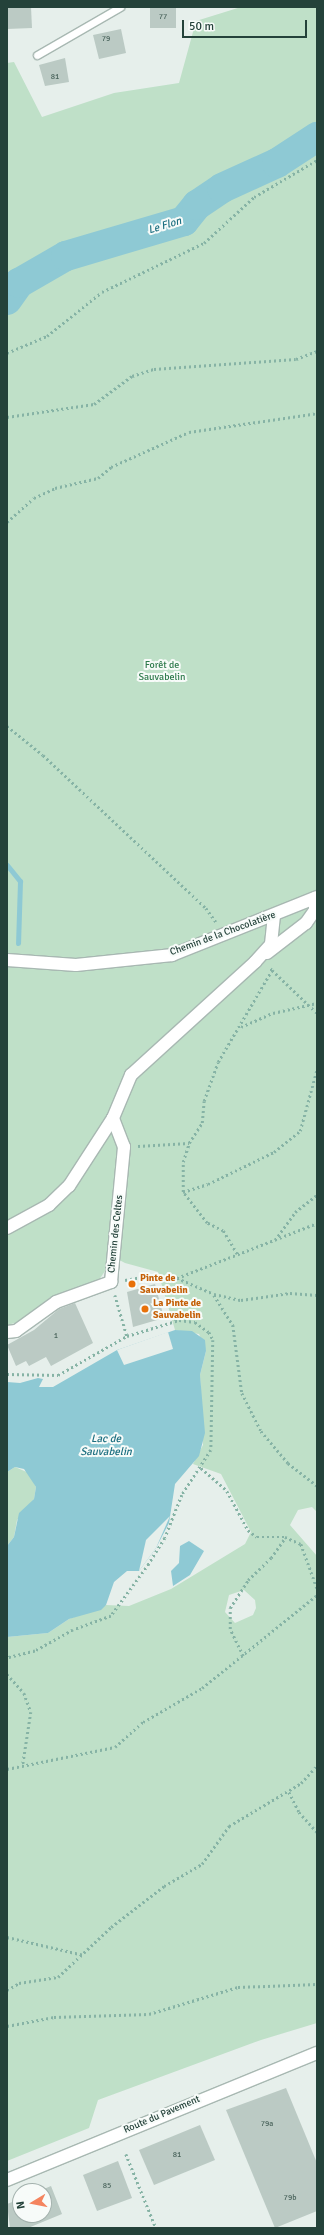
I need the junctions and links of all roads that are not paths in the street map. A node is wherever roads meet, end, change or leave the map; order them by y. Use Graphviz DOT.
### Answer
graph roads {
  1 [pos="120,7"];
  2 [pos="37,55"];
  3 [pos="316,898"];
  4 [pos="274,916"];
  5 [pos="7,960"];
  6 [pos="251,965"];
  7 [pos="113,1118"];
  8 [pos="7,1228"];
  9 [pos="7,1332"];
  10 [pos="317,2052"];
  11 [pos="7,2180"];
  1 -- 2 [label="lane"];
  3 -- 4 [label="street, Chemin de la Chocolatière"];
  3 -- 6 [label="street"];
  4 -- 5 [label="street, Chemin de la Chocolatière"];
  4 -- 6 [label="street"];
  6 -- 7 [label="street"];
  7 -- 8 [label="street"];
  7 -- 9 [label="street, Chemin des Celtes"];
  10 -- 11 [label="street, Route du Pavement"];
}
